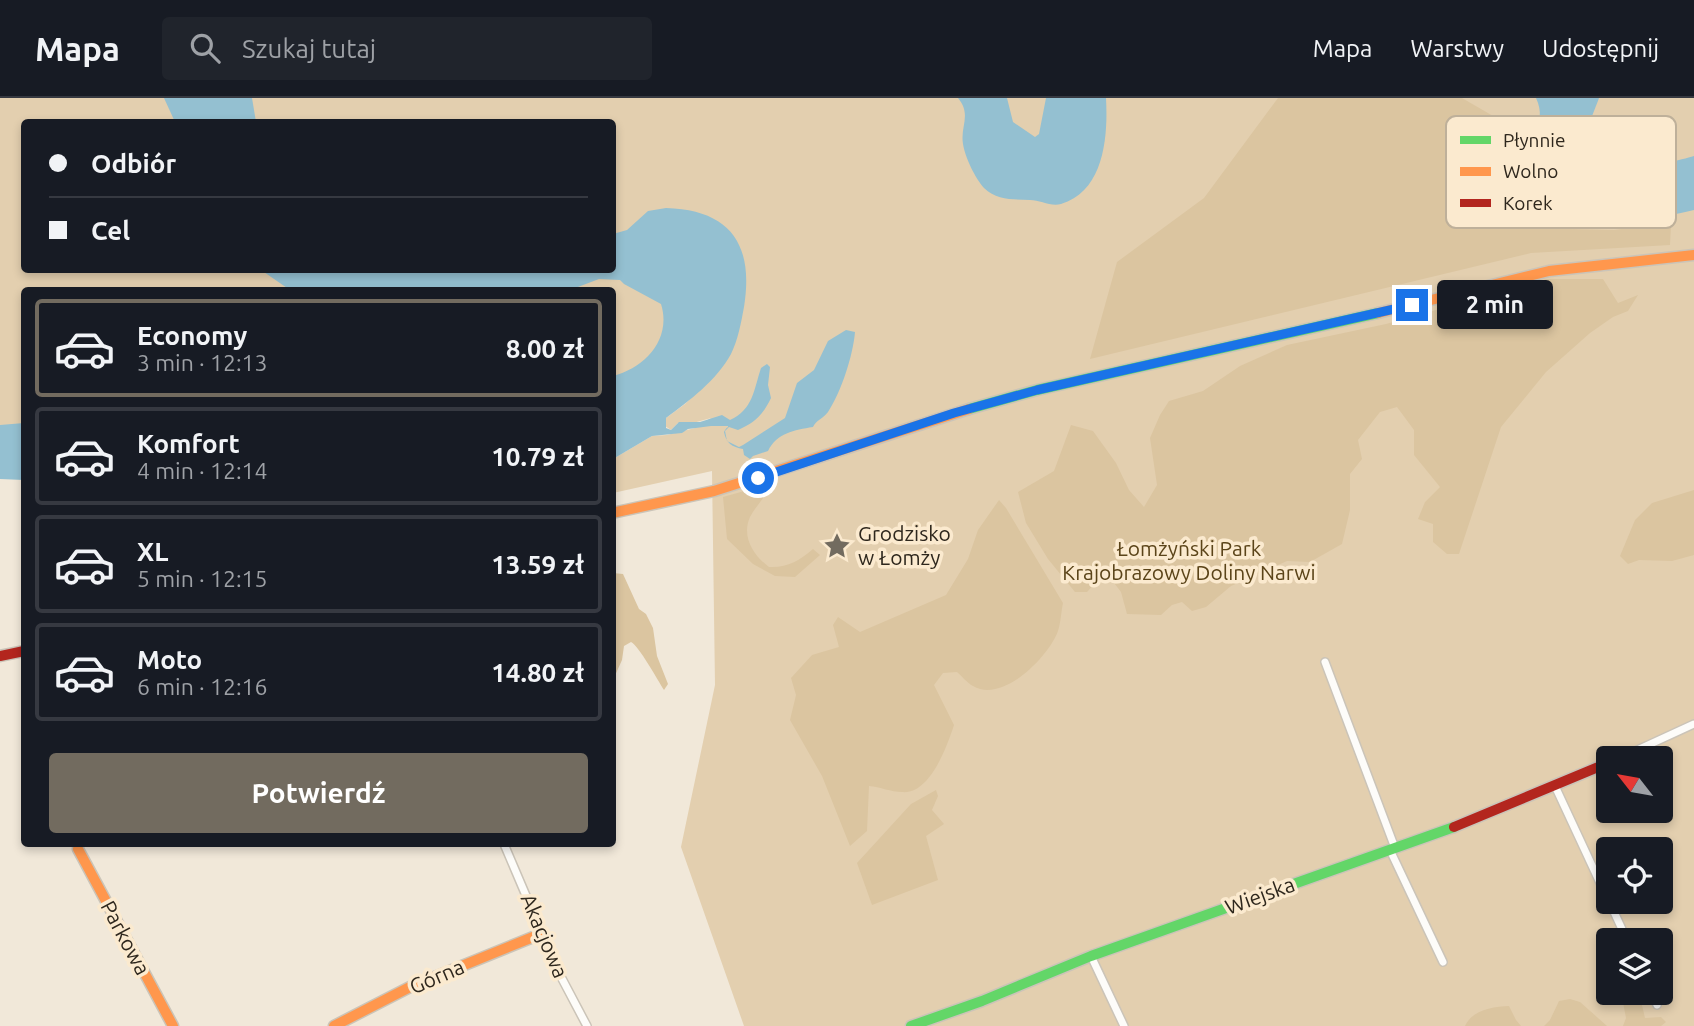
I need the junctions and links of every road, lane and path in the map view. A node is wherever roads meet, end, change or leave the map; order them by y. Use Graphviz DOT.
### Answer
graph roads {
  1 [pos="1694,255"];
  2 [pos="616,512"];
  3 [pos="21,652"];
  4 [pos="0,656"];
  5 [pos="1325,663"];
  6 [pos="1694,724"];
  7 [pos="1646,746"];
  8 [pos="1596,768"];
  9 [pos="1555,786"];
  10 [pos="505,847"];
  11 [pos="78,849"];
  12 [pos="1392,849"];
  13 [pos="1596,873"];
  14 [pos="543,933"];
  15 [pos="1091,956"];
  16 [pos="1443,962"];
  17 [pos="173,1026"];
  18 [pos="334,1026"];
  19 [pos="587,1026"];
  20 [pos="911,1026"];
  21 [pos="1124,1026"];
  1 -- 2 [label="street"];
  3 -- 4 [label="street"];
  5 -- 12 [label="street"];
  6 -- 7 [label="street"];
  8 -- 9 [label="street, Wiejska"];
  9 -- 12 [label="street, Wiejska"];
  9 -- 13 [label="street"];
  10 -- 14 [label="street, Akacjowa"];
  11 -- 17 [label="street, Parkowa"];
  12 -- 15 [label="street, Wiejska"];
  12 -- 16 [label="street"];
  14 -- 18 [label="street, Górna"];
  14 -- 19 [label="street, Akacjowa"];
  15 -- 20 [label="street, Wiejska"];
  15 -- 21 [label="street"];
}
